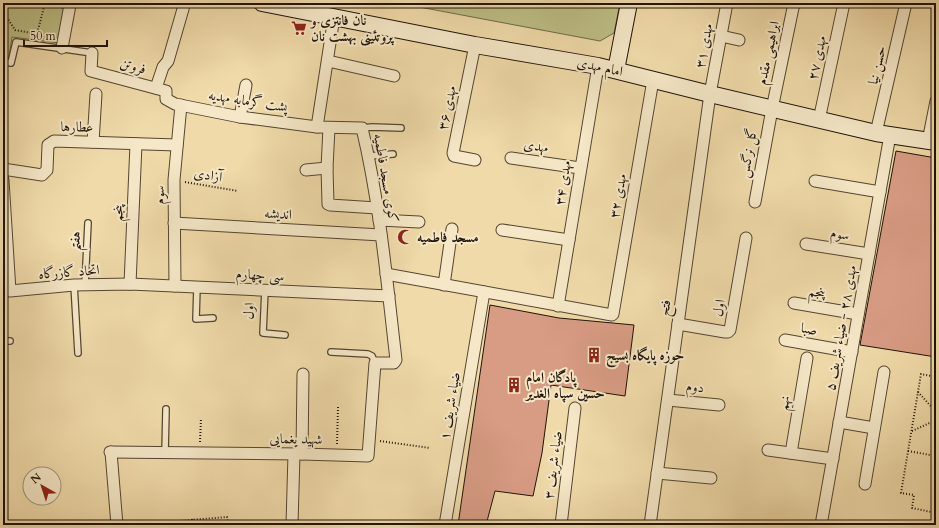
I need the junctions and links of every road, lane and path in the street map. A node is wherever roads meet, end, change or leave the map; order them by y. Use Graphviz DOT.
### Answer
graph roads {
  1 [pos="45,3"];
  2 [pos="65,3"];
  3 [pos="184,3"];
  4 [pos="262,3"];
  5 [pos="629,3"];
  6 [pos="727,3"];
  7 [pos="794,3"];
  8 [pos="844,3"];
  9 [pos="906,3"];
  10 [pos="334,17"];
  11 [pos="3,18"];
  12 [pos="721,36"];
  13 [pos="739,40"];
  14 [pos="475,45"];
  15 [pos="62,48"];
  16 [pos="92,53"];
  17 [pos="328,61"];
  18 [pos="3,62"];
  19 [pos="598,66"];
  20 [pos="616,70"];
  21 [pos="394,76"];
  22 [pos="654,80"];
  23 [pos="246,85"];
  24 [pos="156,88"];
  25 [pos="96,94"];
  26 [pos="710,94"];
  27 [pos="936,101"];
  28 [pos="178,105"];
  29 [pos="772,109"];
  30 [pos="240,117"];
  31 [pos="820,120"];
  32 [pos="317,127"];
  33 [pos="329,128"];
  34 [pos="362,128"];
  35 [pos="400,128"];
  36 [pos="883,134"];
  37 [pos="94,142"];
  38 [pos="932,142"];
  39 [pos="136,144"];
  40 [pos="177,145"];
  41 [pos="393,154"];
  42 [pos="368,156"];
  43 [pos="511,158"];
  44 [pos="475,160"];
  45 [pos="327,168"];
  46 [pos="580,168"];
  47 [pos="3,169"];
  48 [pos="306,170"];
  49 [pos="3,180"];
  50 [pos="174,180"];
  51 [pos="815,181"];
  52 [pos="238,191"];
  53 [pos="880,192"];
  54 [pos="755,202"];
  55 [pos="377,208"];
  56 [pos="379,220"];
  57 [pos="174,222"];
  58 [pos="419,222"];
  59 [pos="88,223"];
  60 [pos="452,229"];
  61 [pos="502,230"];
  62 [pos="381,235"];
  63 [pos="746,238"];
  64 [pos="568,240"];
  65 [pos="806,244"];
  66 [pos="869,254"];
  67 [pos="386,274"];
  68 [pos="130,284"];
  69 [pos="80,285"];
  70 [pos="444,285"];
  71 [pos="175,286"];
  72 [pos="197,287"];
  73 [pos="265,290"];
  74 [pos="484,292"];
  75 [pos="389,296"];
  76 [pos="794,304"];
  77 [pos="558,306"];
  78 [pos="858,314"];
  79 [pos="213,318"];
  80 [pos="678,324"];
  81 [pos="285,335"];
  82 [pos="785,340"];
  83 [pos="3,341"];
  84 [pos="10,341"];
  85 [pos="330,352"];
  86 [pos="852,352"];
  87 [pos="78,353"];
  88 [pos="807,358"];
  89 [pos="375,363"];
  90 [pos="884,372"];
  91 [pos="303,374"];
  92 [pos="936,377"];
  93 [pos="918,392"];
  94 [pos="668,400"];
  95 [pos="719,405"];
  96 [pos="338,407"];
  97 [pos="575,408"];
  98 [pos="166,409"];
  99 [pos="936,412"];
  100 [pos="201,418"];
  101 [pos="936,420"];
  102 [pos="839,422"];
  103 [pos="874,428"];
  104 [pos="911,431"];
  105 [pos="369,440"];
  106 [pos="430,448"];
  107 [pos="768,450"];
  108 [pos="908,451"];
  109 [pos="165,453"];
  110 [pos="200,453"];
  111 [pos="790,453"];
  112 [pos="298,454"];
  113 [pos="336,455"];
  114 [pos="936,456"];
  115 [pos="833,459"];
  116 [pos="657,473"];
  117 [pos="711,478"];
  118 [pos="865,484"];
  119 [pos="936,513"];
  120 [pos="192,519"];
  121 [pos="116,525"];
  122 [pos="128,525"];
  123 [pos="192,525"];
  124 [pos="228,525"];
  125 [pos="292,525"];
  126 [pos="445,525"];
  127 [pos="561,525"];
  128 [pos="650,525"];
  129 [pos="821,525"];
  1 -- 11 [label="path"];
  2 -- 15 [label="street"];
  3 -- 24 [label="street"];
  4 -- 10 [label="main road, امام مهدی"];
  5 -- 20 [label="main road"];
  6 -- 12 [label="street, مهدی ۳۱"];
  7 -- 29 [label="street, ابراهیمی مقدم"];
  8 -- 31 [label="street, مهدی ۲۷"];
  9 -- 36 [label="street, حسن نیا"];
  10 -- 14 [label="main road, امام مهدی"];
  10 -- 17 [label="street"];
  12 -- 13 [label="street"];
  12 -- 26 [label="street, مهدی ۳۱"];
  14 -- 19 [label="main road, امام مهدی"];
  14 -- 44 [label="street, مهدی ۳۶"];
  15 -- 16 [label="lane"];
  15 -- 18 [label="lane"];
  16 -- 24 [label="street, فروتن"];
  17 -- 21 [label="street"];
  17 -- 32 [label="street"];
  19 -- 20 [label="main road, امام مهدی"];
  19 -- 46 [label="street, مهدی ۳۴"];
  20 -- 22 [label="main road, امام مهدی"];
  22 -- 26 [label="main road, امام مهدی"];
  22 -- 77 [label="street, مهدی ۳۲"];
  23 -- 30 [label="street"];
  24 -- 28 [label="street, فروتن"];
  25 -- 37 [label="street"];
  26 -- 29 [label="main road, امام مهدی"];
  26 -- 80 [label="street, فتح"];
  27 -- 38 [label="street"];
  28 -- 30 [label="street, پشت گرمابه مهدیه"];
  28 -- 40 [label="street, سوم"];
  29 -- 31 [label="main road, امام مهدی"];
  29 -- 54 [label="street, گل نرگس"];
  30 -- 32 [label="street, پشت گرمابه مهدیه"];
  31 -- 36 [label="main road, امام مهدی"];
  32 -- 33 [label="street, کوی مسجد فاطمیه"];
  33 -- 34 [label="street, کوی مسجد فاطمیه"];
  33 -- 45 [label="street"];
  34 -- 35 [label="lane"];
  34 -- 42 [label="street, کوی مسجد فاطمیه"];
  36 -- 38 [label="main road, امام مهدی"];
  36 -- 53 [label="street, مهدی ۲۸ - ضیاء شریف ۵"];
  37 -- 39 [label="street, عطارها"];
  37 -- 47 [label="street, عطارها"];
  39 -- 40 [label="street, عطارها"];
  39 -- 68 [label="street, پنجم"];
  40 -- 50 [label="street, سوم"];
  41 -- 42 [label="lane"];
  42 -- 55 [label="street, کوی مسجد فاطمیه"];
  43 -- 46 [label="street, مهدی"];
  45 -- 48 [label="street"];
  45 -- 55 [label="street"];
  46 -- 64 [label="street, مهدی ۳۴"];
  49 -- 69 [label="street, اتحاد گازرگاه"];
  50 -- 52 [label="path, آزادی"];
  50 -- 57 [label="street, سوم"];
  51 -- 53 [label="street"];
  53 -- 66 [label="street, مهدی ۲۸ - ضیاء شریف ۵"];
  55 -- 56 [label="street, کوی مسجد فاطمیه"];
  56 -- 58 [label="street"];
  56 -- 62 [label="street, کوی مسجد فاطمیه"];
  57 -- 62 [label="street, اندیشه"];
  57 -- 71 [label="street, سوم"];
  59 -- 69 [label="lane, هفتم"];
  60 -- 70 [label="street"];
  61 -- 64 [label="street"];
  62 -- 67 [label="street, کوی مسجد فاطمیه"];
  63 -- 80 [label="street, اول"];
  64 -- 77 [label="street, مهدی ۳۴"];
  65 -- 66 [label="street, سوم"];
  66 -- 78 [label="street, مهدی ۲۸ - ضیاء شریف ۵"];
  67 -- 70 [label="street"];
  67 -- 75 [label="street, کوی مسجد فاطمیه"];
  68 -- 69 [label="street, اتحاد گازرگاه"];
  68 -- 71 [label="street, سی چهارم"];
  69 -- 87 [label="lane"];
  70 -- 74 [label="street"];
  71 -- 72 [label="street, سی چهارم"];
  72 -- 73 [label="street, سی چهارم"];
  72 -- 79 [label="lane"];
  73 -- 75 [label="street, سی چهارم"];
  73 -- 81 [label="lane, اول"];
  74 -- 77 [label="street"];
  74 -- 126 [label="street, ضیاء شریف ۱"];
  75 -- 89 [label="street, کوی مسجد فاطمیه"];
  76 -- 78 [label="street, پنجم"];
  78 -- 86 [label="street, مهدی ۲۸ - ضیاء شریف ۵"];
  80 -- 94 [label="street, فتح"];
  82 -- 86 [label="street, صبا"];
  83 -- 84 [label="lane"];
  85 -- 89 [label="lane"];
  86 -- 102 [label="street, مهدی ۲۸ - ضیاء شریف ۵"];
  88 -- 111 [label="street, نهم"];
  89 -- 105 [label="street, شهید یغمایی"];
  90 -- 103 [label="street"];
  91 -- 112 [label="street"];
  92 -- 93 [label="path"];
  93 -- 99 [label="path"];
  93 -- 104 [label="path"];
  94 -- 95 [label="street, دوم"];
  94 -- 116 [label="street, فتح"];
  96 -- 113 [label="path"];
  97 -- 127 [label="street, ضیاء شریف ۳"];
  98 -- 109 [label="lane"];
  100 -- 110 [label="path"];
  101 -- 104 [label="path"];
  102 -- 103 [label="street"];
  102 -- 115 [label="street, مهدی ۲۸ - ضیاء شریف ۵"];
  103 -- 118 [label="street"];
  104 -- 108 [label="path"];
  105 -- 106 [label="path"];
  105 -- 113 [label="street, شهید یغمایی"];
  107 -- 111 [label="street"];
  108 -- 114 [label="path"];
  108 -- 119 [label="path"];
  109 -- 110 [label="street, شهید یغمایی"];
  109 -- 121 [label="street, شهید یغمایی"];
  110 -- 112 [label="street, شهید یغمایی"];
  111 -- 115 [label="street"];
  112 -- 113 [label="street, شهید یغمایی"];
  112 -- 125 [label="street"];
  115 -- 129 [label="street, مهدی ۲۸ - ضیاء شریف ۵"];
  116 -- 117 [label="street"];
  116 -- 128 [label="street, فتح"];
  120 -- 122 [label="path"];
  120 -- 123 [label="path"];
  120 -- 124 [label="path"];
}
